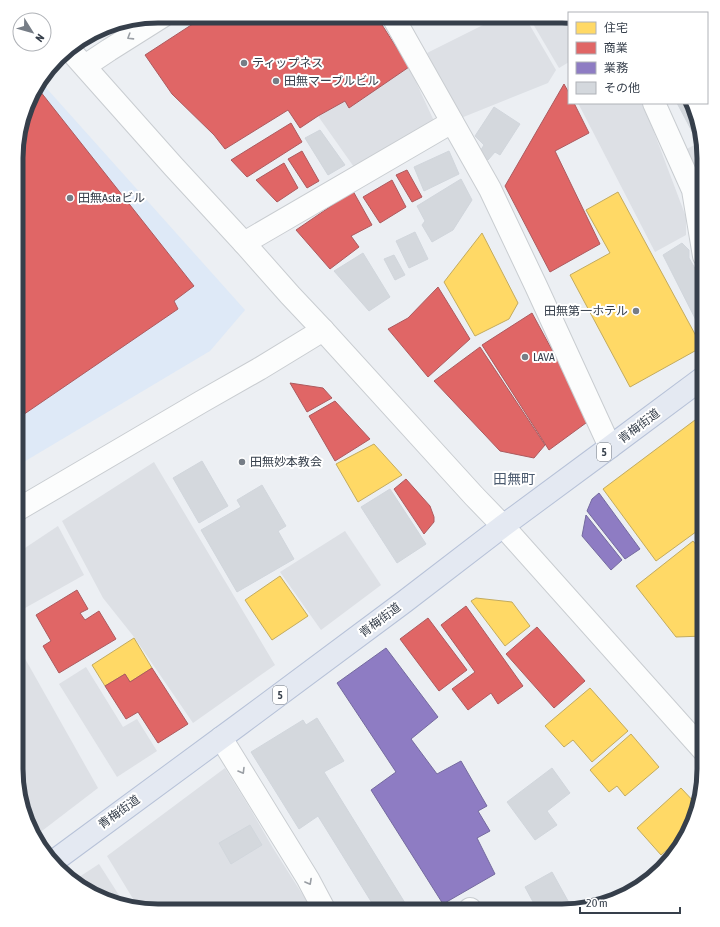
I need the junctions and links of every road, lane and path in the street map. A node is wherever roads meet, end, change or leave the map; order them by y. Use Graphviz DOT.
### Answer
graph roads {
  1 [pos="152,23"];
  2 [pos="396,23"];
  3 [pos="73,53"];
  4 [pos="84,66"];
  5 [pos="654,104"];
  6 [pos="452,122"];
  7 [pos="697,214"];
  8 [pos="244,243"];
  9 [pos="323,330"];
  10 [pos="697,382"];
  11 [pos="610,447"];
  12 [pos="23,506"];
  13 [pos="503,526"];
  14 [pos="221,738"];
  15 [pos="697,743"];
  16 [pos="57,859"];
  17 [pos="321,904"];
  1 -- 4 [label="street, one-way"];
  2 -- 6 [label="street"];
  3 -- 4 [label="street"];
  4 -- 8 [label="street"];
  5 -- 7 [label="street"];
  6 -- 8 [label="street"];
  6 -- 11 [label="street"];
  8 -- 9 [label="street"];
  9 -- 12 [label="street"];
  9 -- 13 [label="street"];
  10 -- 11 [label="main road, 青梅街道 / 5"];
  11 -- 13 [label="main road, 青梅街道 / 5"];
  13 -- 14 [label="main road, 青梅街道 / 5"];
  13 -- 15 [label="street"];
  14 -- 16 [label="main road, 青梅街道 / 5"];
  14 -- 17 [label="street, one-way"];
}
